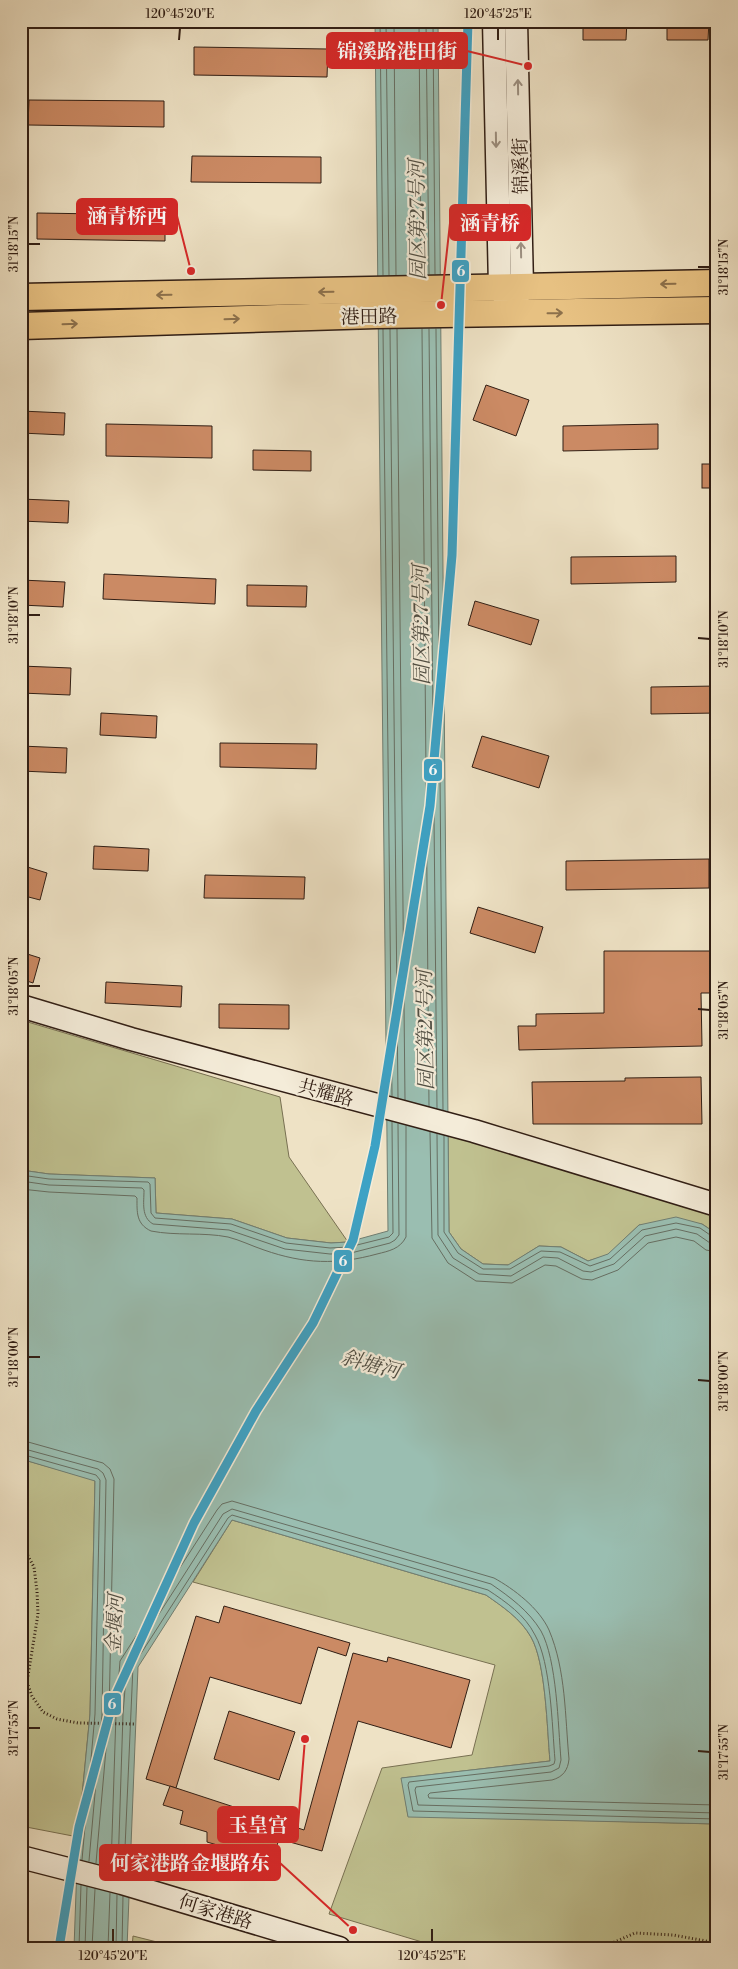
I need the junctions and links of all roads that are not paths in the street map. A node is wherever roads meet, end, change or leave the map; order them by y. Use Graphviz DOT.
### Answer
graph roads {
  1 [pos="494,21"];
  2 [pos="516,21"];
  3 [pos="717,283"];
  4 [pos="511,287"];
  5 [pos="21,297"];
  6 [pos="375,303"];
  7 [pos="717,310"];
  8 [pos="511,314"];
  9 [pos="21,326"];
  10 [pos="21,1006"];
  11 [pos="717,1205"];
  12 [pos="21,1857"];
  13 [pos="339,1948"];
  1 -- 4 [label="street, 锦溪街, one-way"];
  4 -- 2 [label="street, 锦溪街, one-way"];
  3 -- 4 [label="main road, 港田路, one-way"];
  4 -- 6 [label="main road, 港田路"];
  4 -- 8 [label="street, 锦溪街"];
  6 -- 5 [label="main road, 港田路, one-way"];
  6 -- 8 [label="main road, 港田路"];
  9 -- 6 [label="main road, 港田路, one-way"];
  8 -- 7 [label="main road, 港田路, one-way"];
  10 -- 11 [label="street, 共耀路"];
  12 -- 13 [label="street, 何家港路"];
}
